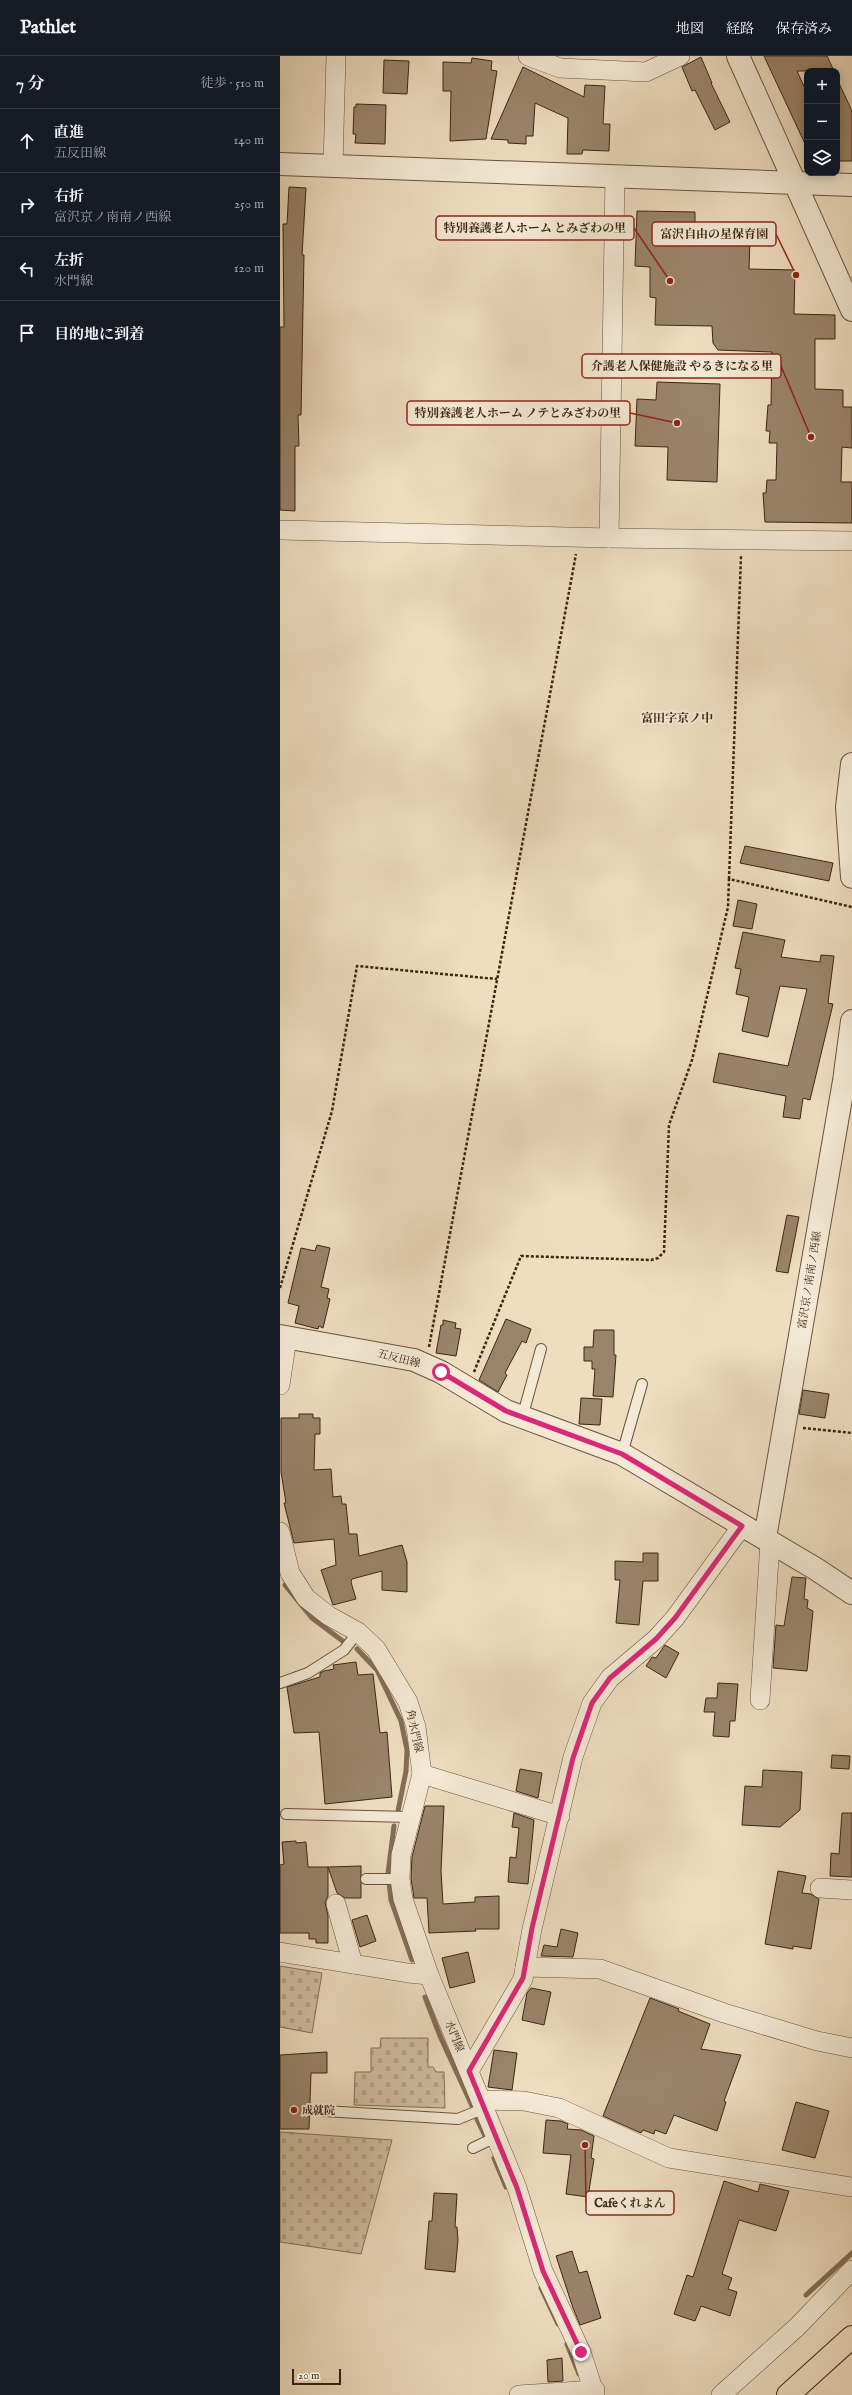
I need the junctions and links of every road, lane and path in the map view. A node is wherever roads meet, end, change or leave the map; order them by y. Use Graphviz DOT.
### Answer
graph roads {
  1 [pos="336,56"];
  2 [pos="528,56"];
  3 [pos="680,56"];
  4 [pos="738,56"];
  5 [pos="616,63"];
  6 [pos="280,164"];
  7 [pos="333,166"];
  8 [pos="615,177"];
  9 [pos="794,183"];
  10 [pos="852,185"];
  11 [pos="852,310"];
  12 [pos="280,530"];
  13 [pos="578,538"];
  14 [pos="609,538"];
  15 [pos="742,540"];
  16 [pos="852,541"];
  17 [pos="852,764"];
  18 [pos="852,877"];
  19 [pos="729,879"];
  20 [pos="852,907"];
  21 [pos="497,979"];
  22 [pos="852,1021"];
  23 [pos="280,1288"];
  24 [pos="283,1337"];
  25 [pos="541,1349"];
  26 [pos="426,1365"];
  27 [pos="642,1384"];
  28 [pos="280,1385"];
  29 [pos="468,1387"];
  30 [pos="522,1418"];
  31 [pos="785,1425"];
  32 [pos="852,1433"];
  33 [pos="622,1454"];
  34 [pos="742,1526"];
  35 [pos="280,1532"];
  36 [pos="768,1540"];
  37 [pos="285,1574"];
  38 [pos="852,1593"];
  39 [pos="358,1632"];
  40 [pos="280,1683"];
  41 [pos="760,1700"];
  42 [pos="422,1774"];
  43 [pos="286,1814"];
  44 [pos="560,1816"];
  45 [pos="409,1818"];
  46 [pos="366,1879"];
  47 [pos="392,1879"];
  48 [pos="820,1888"];
  49 [pos="852,1890"];
  50 [pos="336,1904"];
  51 [pos="280,1952"];
  52 [pos="353,1964"];
  53 [pos="525,1967"];
  54 [pos="429,1974"];
  55 [pos="852,2048"];
  56 [pos="469,2071"];
  57 [pos="483,2104"];
  58 [pos="324,2111"];
  59 [pos="496,2137"];
  60 [pos="473,2148"];
  61 [pos="852,2187"];
  62 [pos="852,2270"];
  63 [pos="852,2337"];
  64 [pos="852,2344"];
  65 [pos="595,2392"];
  66 [pos="519,2395"];
  67 [pos="721,2395"];
  68 [pos="788,2395"];
  69 [pos="802,2395"];
  1 -- 7 [label="street"];
  2 -- 5 [label="street"];
  3 -- 5 [label="street"];
  4 -- 9 [label="street"];
  6 -- 7 [label="street"];
  7 -- 8 [label="street"];
  8 -- 9 [label="street"];
  8 -- 14 [label="street"];
  9 -- 10 [label="street"];
  9 -- 11 [label="street"];
  12 -- 13 [label="street"];
  13 -- 14 [label="street"];
  13 -- 21 [label="path"];
  14 -- 15 [label="street"];
  15 -- 16 [label="street"];
  15 -- 19 [label="path"];
  17 -- 18 [label="street"];
  19 -- 20 [label="path"];
  19 -- 29 [label="path"];
  21 -- 23 [label="path"];
  21 -- 26 [label="path"];
  22 -- 31 [label="street, 富沢京ノ南南ノ西線"];
  24 -- 26 [label="street, 五反田線"];
  24 -- 28 [label="street"];
  25 -- 30 [label="lane"];
  26 -- 29 [label="street, 五反田線"];
  27 -- 33 [label="lane"];
  29 -- 30 [label="street, 五反田線"];
  30 -- 33 [label="street, 五反田線"];
  31 -- 32 [label="path"];
  31 -- 36 [label="street, 富沢京ノ南南ノ西線"];
  33 -- 34 [label="street, 五反田線"];
  34 -- 36 [label="street, 五反田線"];
  34 -- 44 [label="street"];
  35 -- 37 [label="street, 角水門線"];
  36 -- 38 [label="street, 五反田線"];
  36 -- 41 [label="street"];
  37 -- 39 [label="street, 角水門線"];
  39 -- 40 [label="lane"];
  39 -- 42 [label="street, 角水門線"];
  42 -- 44 [label="street"];
  42 -- 45 [label="street, 角水門線"];
  43 -- 45 [label="lane"];
  44 -- 53 [label="street"];
  45 -- 47 [label="street, 角水門線"];
  46 -- 47 [label="lane"];
  47 -- 54 [label="street, 角水門線"];
  48 -- 49 [label="street"];
  50 -- 52 [label="street"];
  51 -- 52 [label="street"];
  52 -- 54 [label="street"];
  53 -- 55 [label="street"];
  53 -- 56 [label="street"];
  54 -- 56 [label="street, 水門線"];
  56 -- 57 [label="street, 水門線"];
  57 -- 58 [label="lane"];
  57 -- 59 [label="street, 水門線"];
  57 -- 61 [label="street"];
  59 -- 60 [label="lane"];
  59 -- 65 [label="street, 水門線"];
  62 -- 67 [label="street"];
  63 -- 68 [label="highway"];
  64 -- 69 [label="highway"];
  65 -- 66 [label="street"];
}
